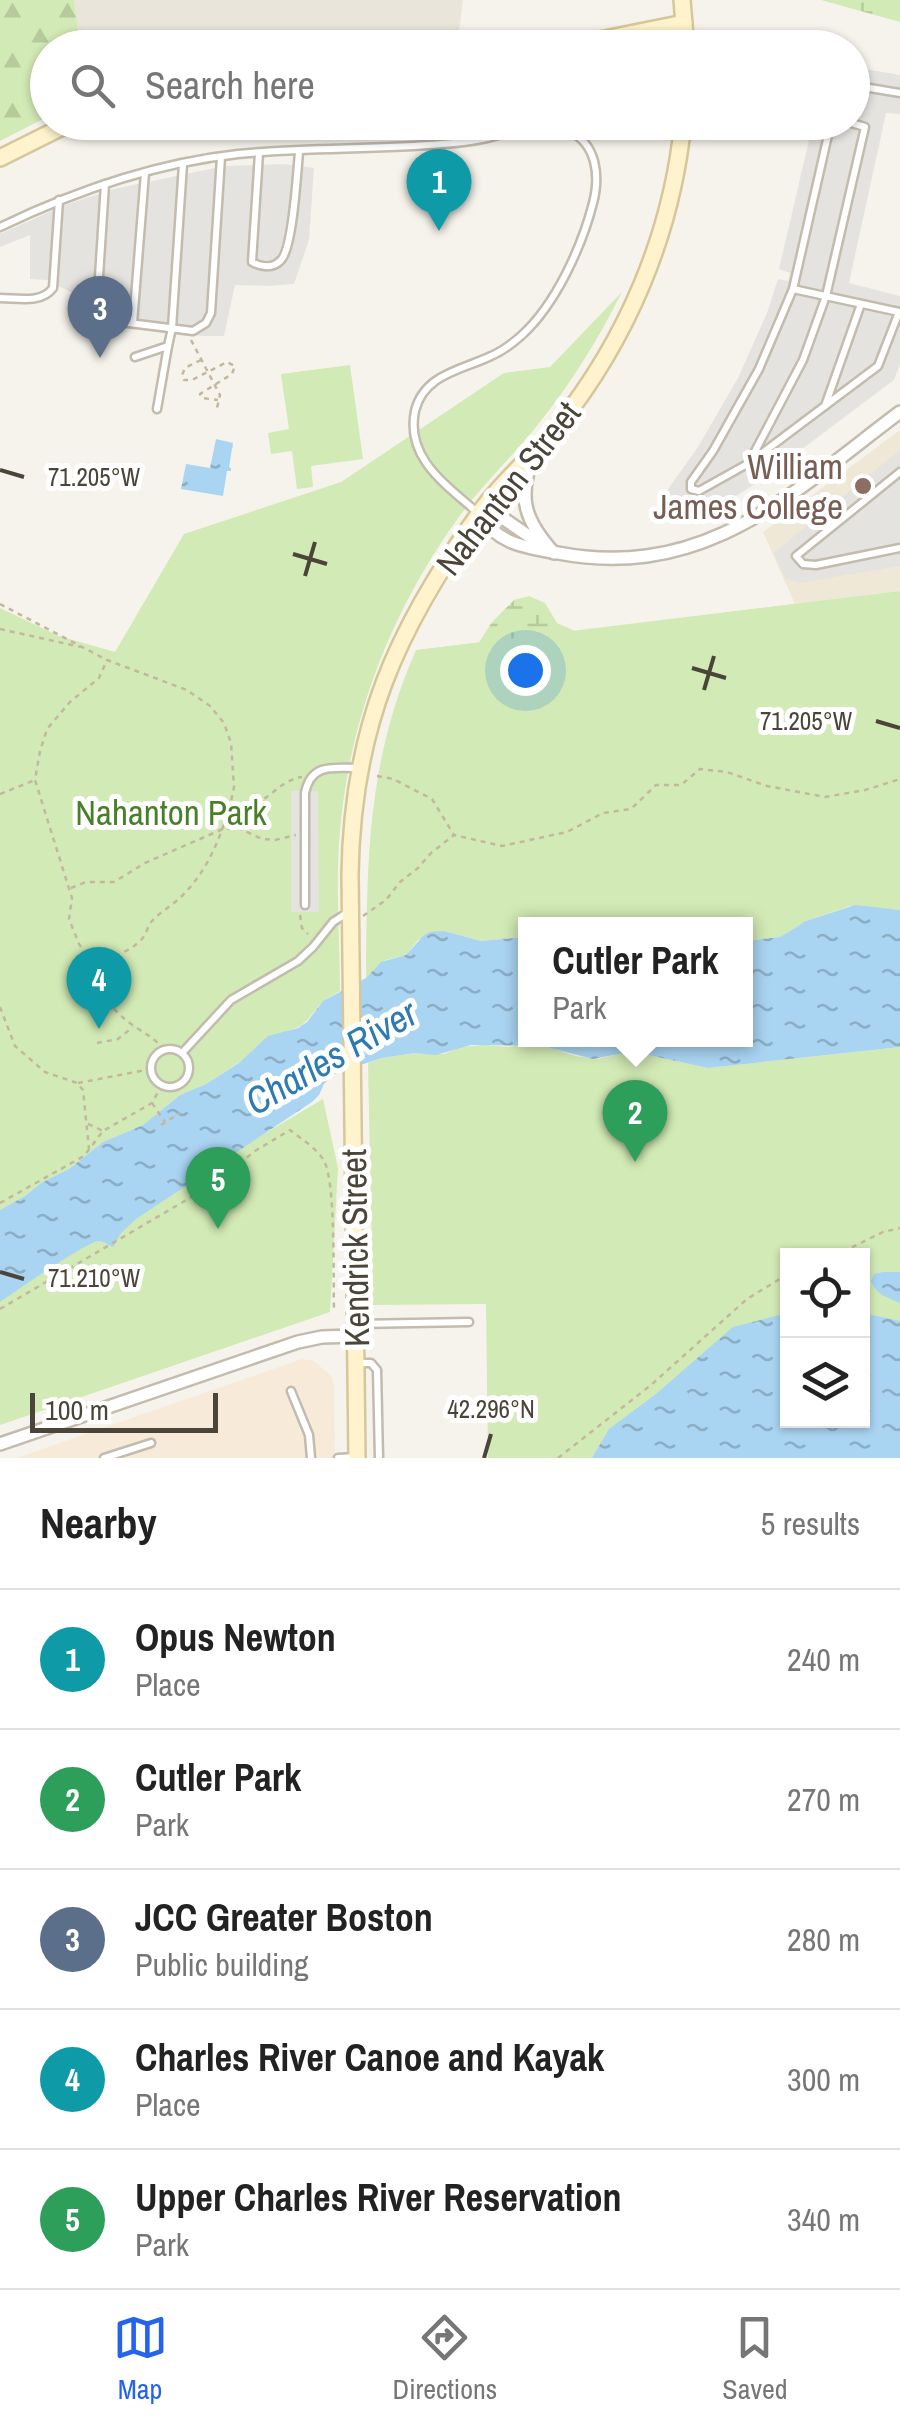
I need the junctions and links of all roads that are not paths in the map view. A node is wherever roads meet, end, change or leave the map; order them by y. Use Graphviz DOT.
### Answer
graph roads {
  1 [pos="682,0"];
  2 [pos="684,24"];
  3 [pos="653,30"];
  4 [pos="684,30"];
  5 [pos="870,88"];
  6 [pos="900,93"];
  7 [pos="36,140"];
  8 [pos="473,140"];
  9 [pos="581,140"];
  10 [pos="680,140"];
  11 [pos="826,140"];
  12 [pos="862,140"];
  13 [pos="299,152"];
  14 [pos="259,153"];
  15 [pos="221,157"];
  16 [pos="0,158"];
  17 [pos="183,164"];
  18 [pos="146,173"];
  19 [pos="104,184"];
  20 [pos="59,200"];
  21 [pos="0,227"];
  22 [pos="793,289"];
  23 [pos="826,296"];
  24 [pos="0,298"];
  25 [pos="861,304"];
  26 [pos="900,312"];
  27 [pos="132,324"];
  28 [pos="172,328"];
  29 [pos="168,346"];
  30 [pos="134,357"];
  31 [pos="825,406"];
  32 [pos="157,409"];
  33 [pos="900,412"];
  34 [pos="534,453"];
  35 [pos="749,462"];
  36 [pos="900,472"];
  37 [pos="479,514"];
  38 [pos="900,548"];
  39 [pos="554,552"];
  40 [pos="358,768"];
  41 [pos="305,905"];
  42 [pos="351,917"];
  43 [pos="353,1037"];
  44 [pos="182,1053"];
  45 [pos="469,1322"];
  46 [pos="356,1330"];
  47 [pos="356,1363"];
  48 [pos="291,1391"];
  49 [pos="151,1443"];
  50 [pos="0,1444"];
  51 [pos="104,1458"];
  52 [pos="311,1458"];
  53 [pos="338,1458"];
  54 [pos="357,1458"];
  55 [pos="379,1458"];
  1 -- 2 [label="main road"];
  2 -- 3 [label="main road"];
  2 -- 4 [label="main road"];
  5 -- 6 [label="lane"];
  7 -- 16 [label="main road"];
  8 -- 13 [label="lane"];
  9 -- 37 [label="lane"];
  10 -- 34 [label="main road, Nahanton Street"];
  11 -- 22 [label="lane"];
  12 -- 23 [label="lane"];
  13 -- 14 [label="lane"];
  13 -- 14 [label="lane"];
  14 -- 15 [label="lane"];
  15 -- 17 [label="lane"];
  15 -- 28 [label="lane"];
  17 -- 18 [label="lane"];
  17 -- 28 [label="lane"];
  18 -- 19 [label="lane"];
  18 -- 27 [label="lane"];
  19 -- 20 [label="lane"];
  19 -- 27 [label="lane"];
  20 -- 21 [label="lane"];
  20 -- 24 [label="lane"];
  22 -- 23 [label="lane"];
  22 -- 35 [label="lane"];
  23 -- 25 [label="lane"];
  23 -- 35 [label="lane"];
  25 -- 26 [label="lane"];
  25 -- 31 [label="lane"];
  26 -- 31 [label="lane"];
  27 -- 28 [label="lane"];
  28 -- 29 [label="lane"];
  29 -- 30 [label="lane"];
  29 -- 32 [label="lane"];
  31 -- 35 [label="lane"];
  33 -- 39 [label="street"];
  34 -- 37 [label="main road, Nahanton Street"];
  34 -- 39 [label="street"];
  36 -- 38 [label="lane"];
  37 -- 39 [label="street"];
  37 -- 40 [label="main road, Nahanton Street"];
  40 -- 41 [label="lane"];
  40 -- 42 [label="main road, Nahanton Street"];
  42 -- 43 [label="main road, Nahanton Street"];
  42 -- 44 [label="lane"];
  43 -- 46 [label="main road, Kendrick Street"];
  44 -- 44 [label="lane"];
  45 -- 46 [label="lane"];
  46 -- 47 [label="main road, Kendrick Street"];
  46 -- 50 [label="street"];
  47 -- 54 [label="main road, Kendrick Street"];
  47 -- 55 [label="lane"];
  48 -- 52 [label="lane"];
  49 -- 51 [label="lane"];
  53 -- 54 [label="lane"];
}
